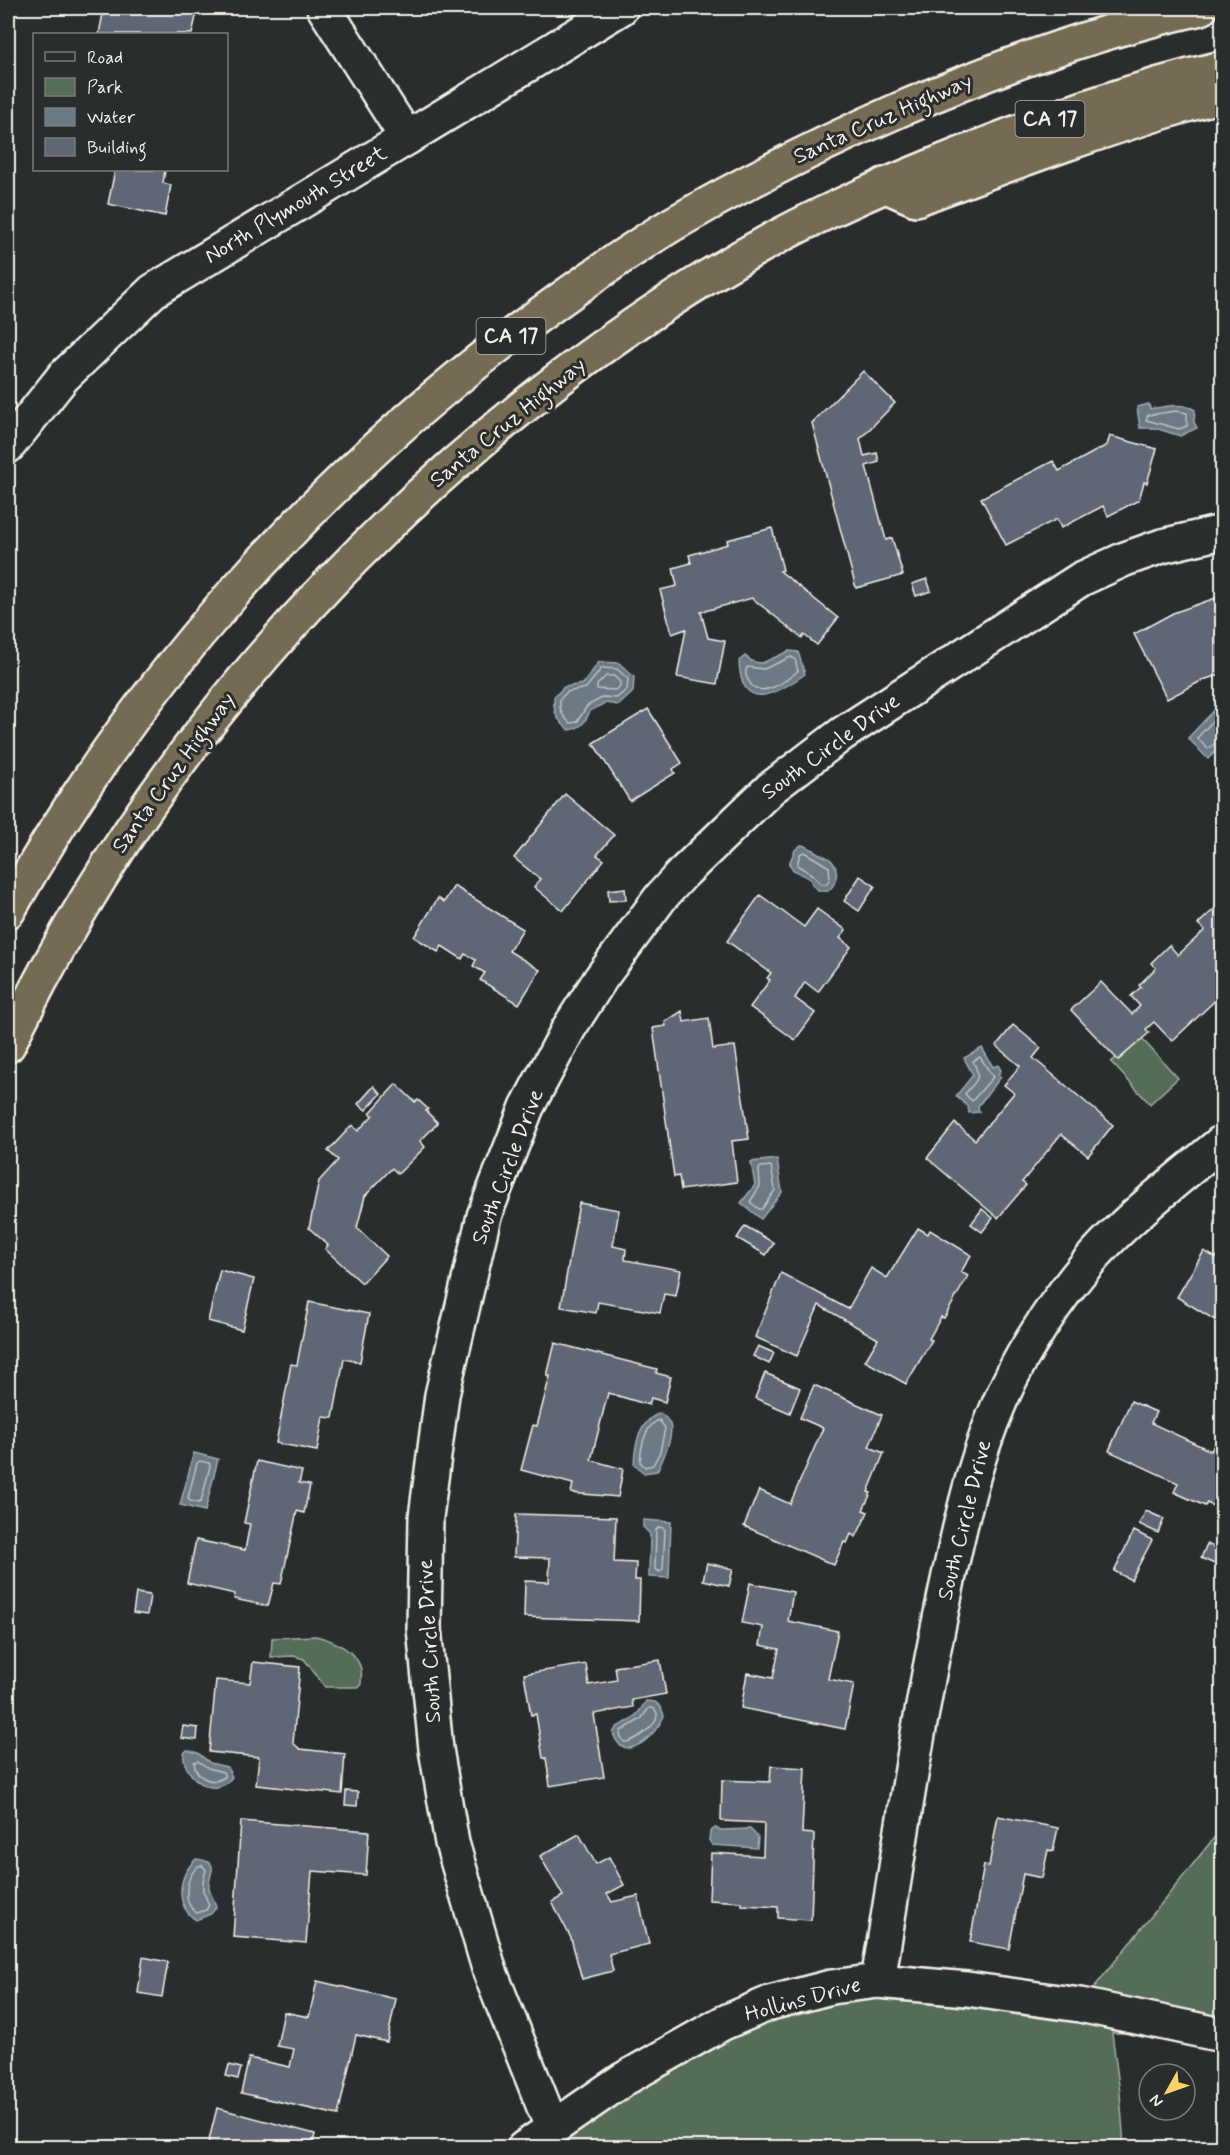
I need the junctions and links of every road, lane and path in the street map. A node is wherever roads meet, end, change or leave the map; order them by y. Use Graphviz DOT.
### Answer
graph roads {
  1 [pos="324,8"];
  2 [pos="621,8"];
  3 [pos="1201,8"];
  4 [pos="1222,68"];
  5 [pos="1222,95"];
  6 [pos="407,138"];
  7 [pos="884,185"];
  8 [pos="8,446"];
  9 [pos="1222,532"];
  10 [pos="8,911"];
  11 [pos="8,1045"];
  12 [pos="1222,1142"];
  13 [pos="878,1981"];
  14 [pos="1222,2035"];
  15 [pos="552,2127"];
  16 [pos="524,2148"];
  1 -- 6 [label="street"];
  2 -- 6 [label="street, North Plymouth Street"];
  3 -- 10 [label="highway, Santa Cruz Highway / CA 17"];
  4 -- 7 [label="highway, Santa Cruz Highway / CA 17"];
  5 -- 7 [label="highway"];
  6 -- 8 [label="street, North Plymouth Street"];
  7 -- 11 [label="highway, Santa Cruz Highway / CA 17"];
  9 -- 15 [label="street, South Circle Drive"];
  12 -- 13 [label="street, South Circle Drive"];
  13 -- 14 [label="street, Hollins Drive"];
  13 -- 15 [label="street, Hollins Drive"];
  15 -- 16 [label="street, Hollins Drive"];
}
